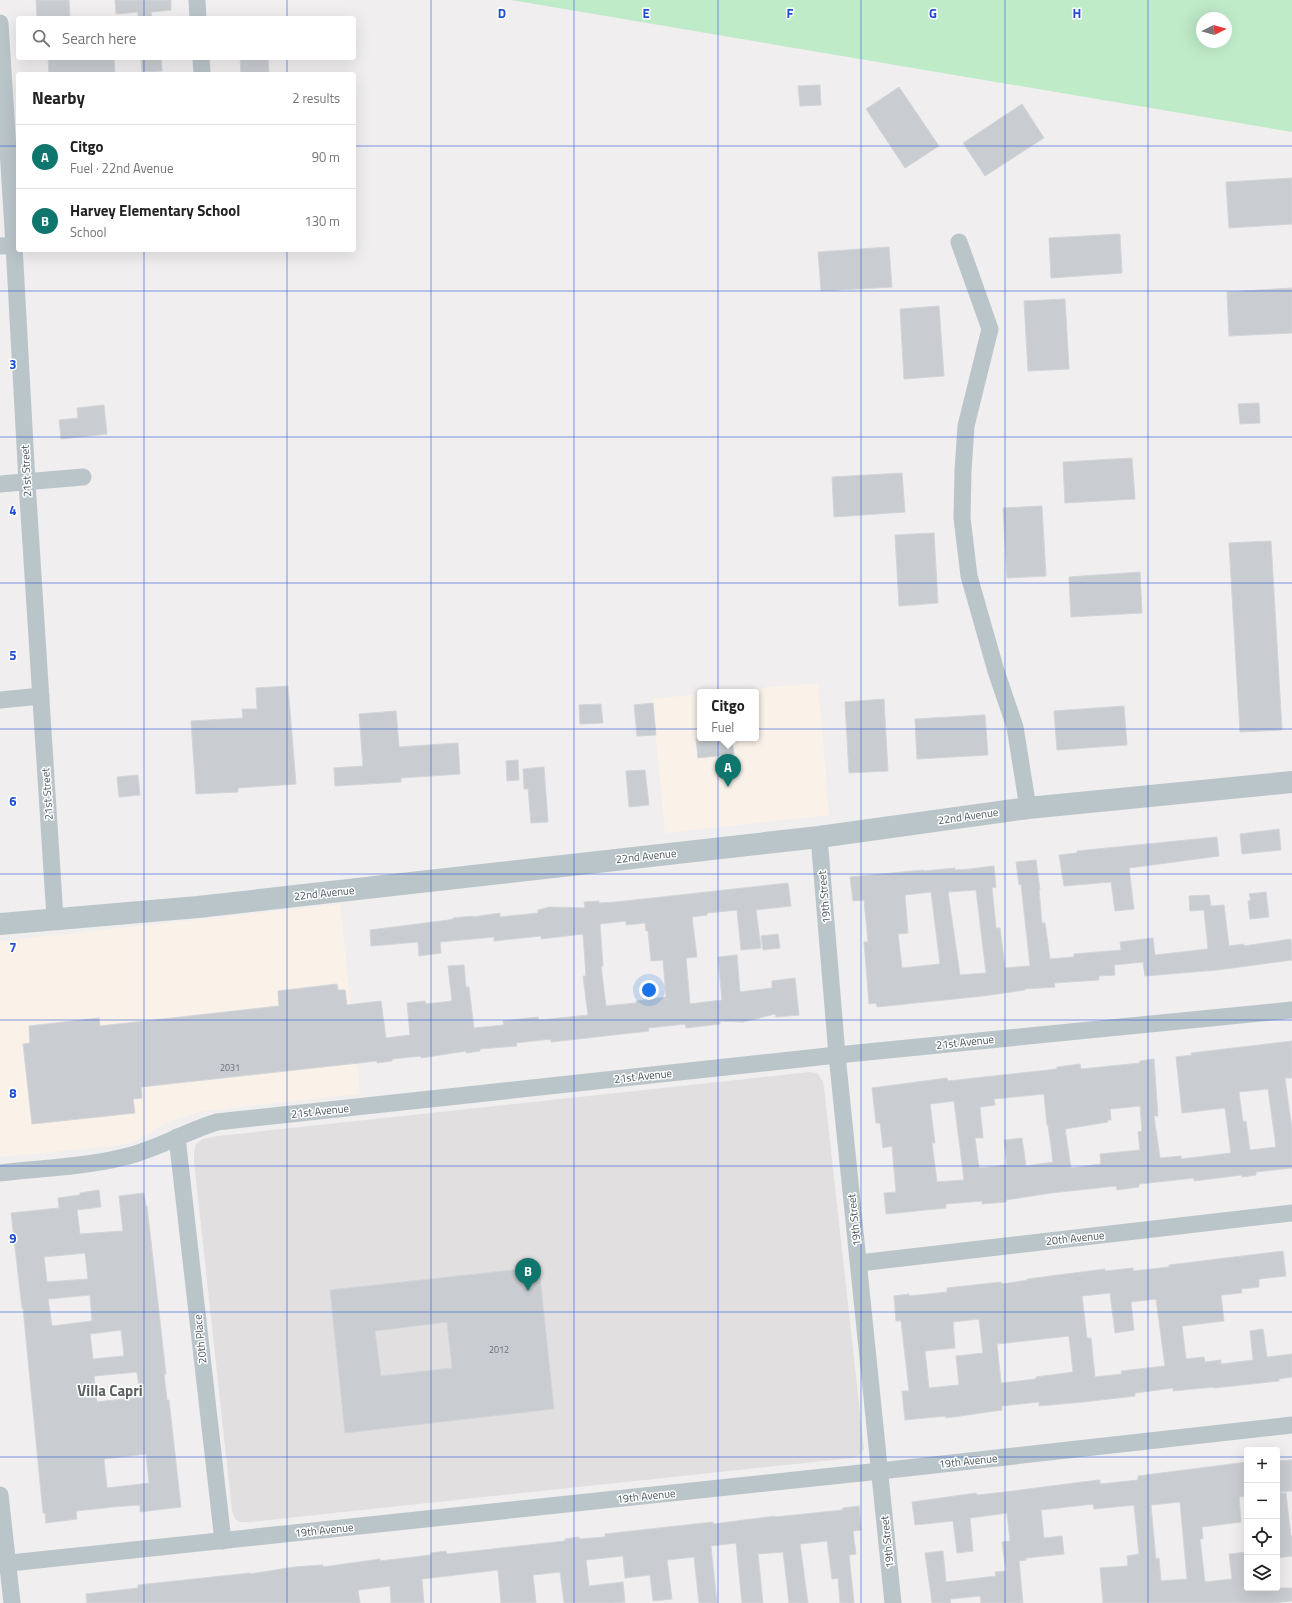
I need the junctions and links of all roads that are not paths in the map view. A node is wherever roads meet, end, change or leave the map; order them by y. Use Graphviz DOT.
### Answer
graph roads {
  1 [pos="197,0"];
  2 [pos="198,16"];
  3 [pos="0,23"];
  4 [pos="201,60"];
  5 [pos="202,72"];
  6 [pos="959,242"];
  7 [pos="11,246"];
  8 [pos="82,477"];
  9 [pos="27,482"];
  10 [pos="0,484"];
  11 [pos="41,696"];
  12 [pos="0,700"];
  13 [pos="1292,782"];
  14 [pos="1028,808"];
  15 [pos="819,836"];
  16 [pos="55,918"];
  17 [pos="0,924"];
  18 [pos="1292,1010"];
  19 [pos="837,1055"];
  20 [pos="177,1137"];
  21 [pos="0,1173"];
  22 [pos="1292,1213"];
  23 [pos="859,1263"];
  24 [pos="1292,1425"];
  25 [pos="880,1471"];
  26 [pos="0,1495"];
  27 [pos="222,1541"];
  28 [pos="4,1564"];
  29 [pos="12,1603"];
  30 [pos="893,1603"];
  1 -- 2 [label="street"];
  3 -- 7 [label="street, 21st Street"];
  4 -- 5 [label="street"];
  6 -- 14 [label="street"];
  7 -- 9 [label="street, 21st Street"];
  8 -- 9 [label="street"];
  9 -- 10 [label="street"];
  9 -- 11 [label="street, 21st Street"];
  11 -- 12 [label="street"];
  11 -- 16 [label="street, 21st Street"];
  13 -- 14 [label="street, 22nd Avenue"];
  14 -- 15 [label="street, 22nd Avenue"];
  15 -- 16 [label="street, 22nd Avenue"];
  15 -- 19 [label="street, 19th Street"];
  16 -- 17 [label="street, 22nd Avenue"];
  18 -- 19 [label="street, 21st Avenue"];
  19 -- 20 [label="street, 21st Avenue"];
  19 -- 23 [label="street, 19th Street"];
  20 -- 21 [label="street, 21st Avenue"];
  20 -- 27 [label="street, 20th Place"];
  22 -- 23 [label="street, 20th Avenue"];
  23 -- 25 [label="street, 19th Street"];
  24 -- 25 [label="street, 19th Avenue"];
  25 -- 27 [label="street, 19th Avenue"];
  25 -- 30 [label="street, 19th Street"];
  26 -- 28 [label="street"];
  27 -- 28 [label="street, 19th Avenue"];
  28 -- 29 [label="street"];
}
